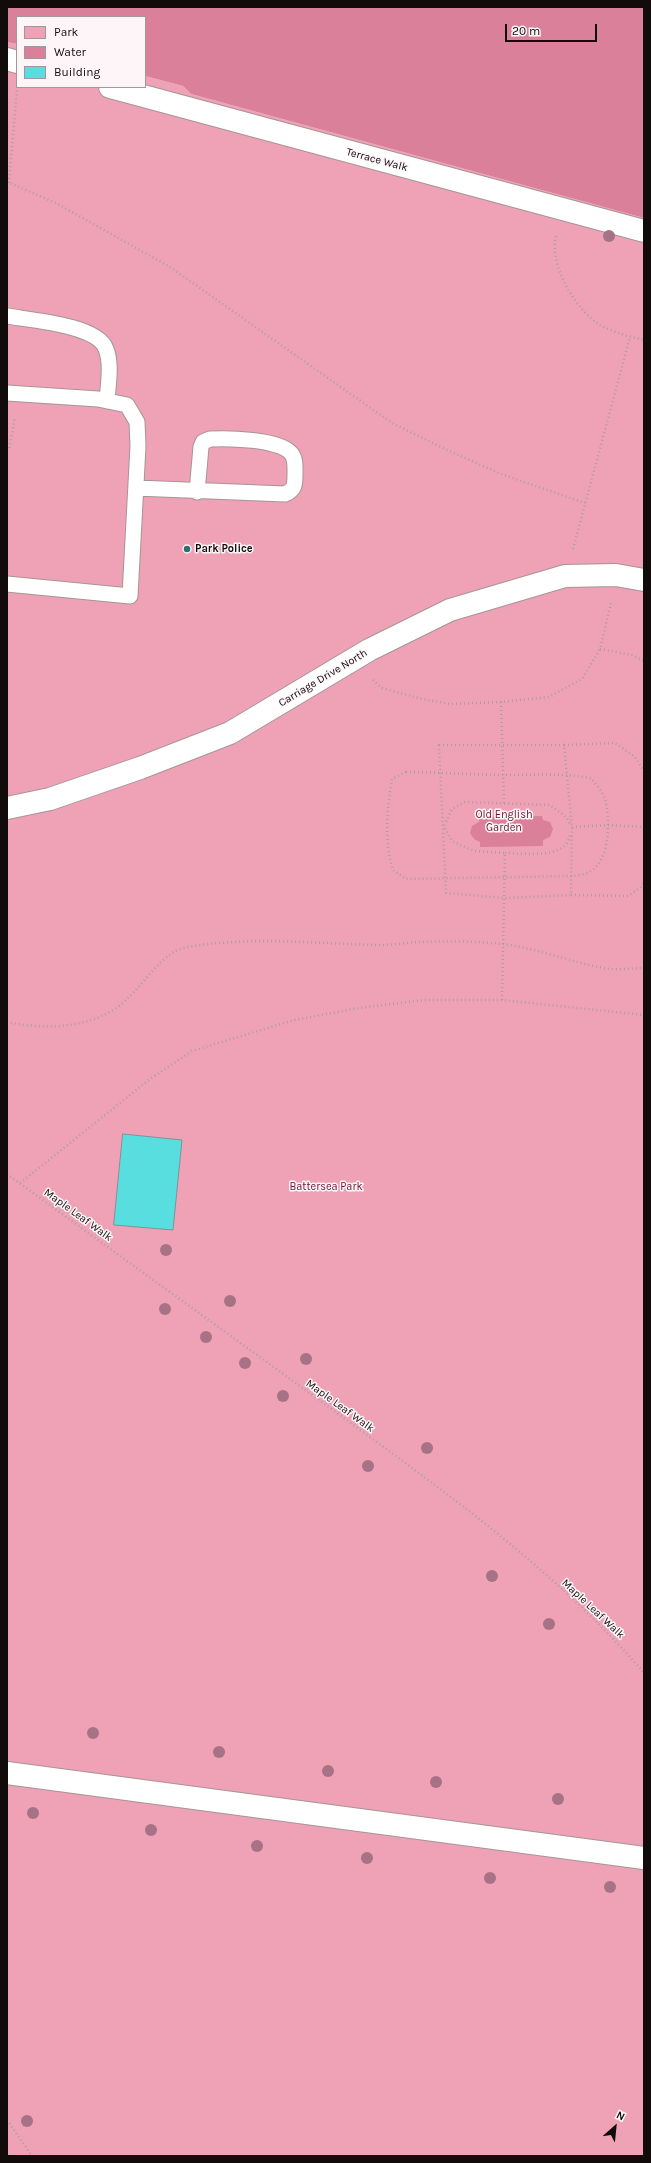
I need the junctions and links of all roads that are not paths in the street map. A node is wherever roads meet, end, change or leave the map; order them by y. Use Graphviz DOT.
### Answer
graph roads {
  1 [pos="114,88"];
  2 [pos="644,231"];
  3 [pos="7,316"];
  4 [pos="12,394"];
  5 [pos="107,401"];
  6 [pos="136,488"];
  7 [pos="197,492"];
  8 [pos="644,580"];
  9 [pos="7,584"];
  10 [pos="7,808"];
  11 [pos="7,1773"];
  12 [pos="644,1858"];
  1 -- 2 [label="street, Terrace Walk"];
  3 -- 5 [label="lane"];
  4 -- 5 [label="lane"];
  5 -- 6 [label="lane"];
  6 -- 7 [label="lane"];
  6 -- 9 [label="lane"];
  7 -- 7 [label="lane"];
  8 -- 10 [label="street, Carriage Drive North"];
  11 -- 12 [label="street"];
}
